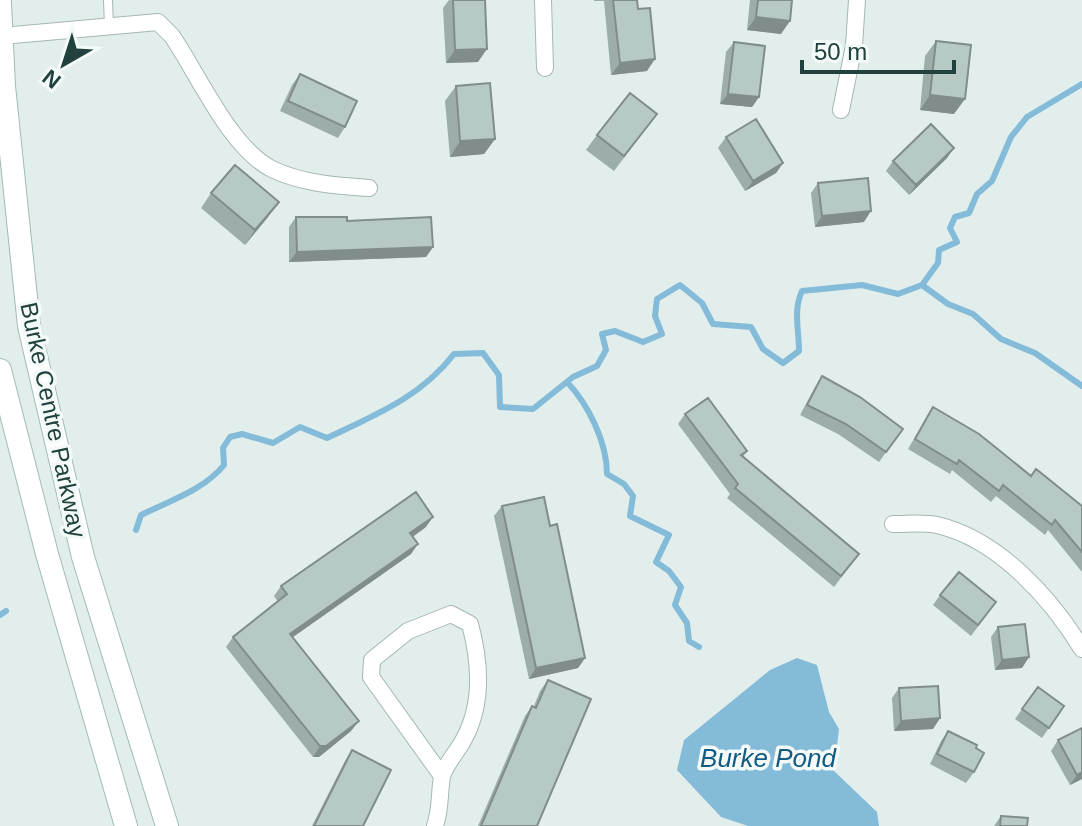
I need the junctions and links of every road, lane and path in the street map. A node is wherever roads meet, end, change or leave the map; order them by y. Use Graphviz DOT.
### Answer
graph roads {
  1 [pos="108,0"];
  2 [pos="543,0"];
  3 [pos="857,0"];
  4 [pos="0,3"];
  5 [pos="109,26"];
  6 [pos="2,36"];
  7 [pos="545,68"];
  8 [pos="841,110"];
  9 [pos="369,188"];
  10 [pos="0,370"];
  11 [pos="893,524"];
  12 [pos="1082,649"];
  13 [pos="442,776"];
  14 [pos="126,826"];
  15 [pos="167,826"];
  16 [pos="435,826"];
  1 -- 5 [label="lane"];
  2 -- 7 [label="street"];
  3 -- 8 [label="street"];
  4 -- 6 [label="main road, Burke Centre Parkway"];
  5 -- 6 [label="street"];
  5 -- 9 [label="street"];
  6 -- 15 [label="main road, Burke Centre Parkway"];
  10 -- 14 [label="main road, Burke Centre Parkway"];
  11 -- 12 [label="street"];
  13 -- 13 [label="street"];
  13 -- 16 [label="street"];
}
